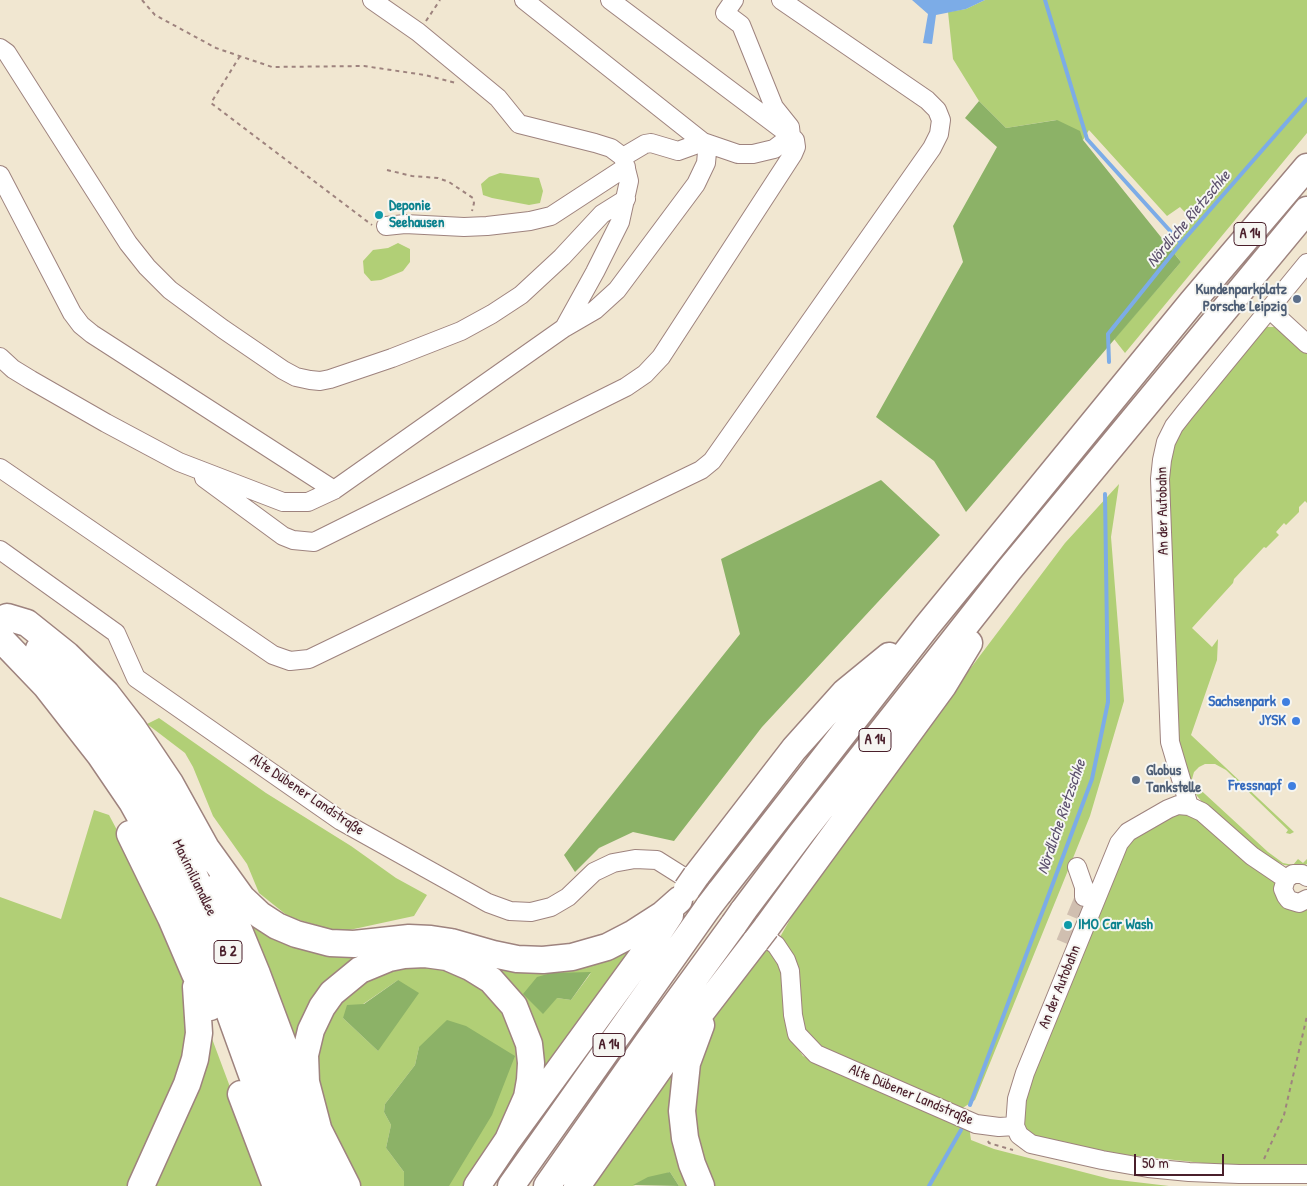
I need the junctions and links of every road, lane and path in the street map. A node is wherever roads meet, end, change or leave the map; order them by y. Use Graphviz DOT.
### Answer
graph roads {
  1 [pos="142,0"];
  2 [pos="372,0"];
  3 [pos="440,0"];
  4 [pos="524,0"];
  5 [pos="610,0"];
  6 [pos="780,0"];
  7 [pos="731,4"];
  8 [pos="418,32"];
  9 [pos="0,48"];
  10 [pos="240,56"];
  11 [pos="463,85"];
  12 [pos="791,136"];
  13 [pos="703,142"];
  14 [pos="624,162"];
  15 [pos="1307,166"];
  16 [pos="387,170"];
  17 [pos="0,176"];
  18 [pos="626,199"];
  19 [pos="1307,210"];
  20 [pos="386,226"];
  21 [pos="464,227"];
  22 [pos="1307,263"];
  23 [pos="1269,309"];
  24 [pos="564,328"];
  25 [pos="1307,344"];
  26 [pos="0,357"];
  27 [pos="187,465"];
  28 [pos="0,468"];
  29 [pos="334,490"];
  30 [pos="0,550"];
  31 [pos="1009,570"];
  32 [pos="2,622"];
  33 [pos="927,626"];
  34 [pos="100,755"];
  35 [pos="1188,806"];
  36 [pos="206,848"];
  37 [pos="1077,867"];
  38 [pos="1307,876"];
  39 [pos="1286,879"];
  40 [pos="687,885"];
  41 [pos="1084,896"];
  42 [pos="1307,899"];
  43 [pos="764,936"];
  44 [pos="195,974"];
  45 [pos="717,993"];
  46 [pos="1307,1016"];
  47 [pos="1015,1126"];
  48 [pos="318,1128"];
  49 [pos="508,1140"];
  50 [pos="1255,1174"];
  51 [pos="1307,1174"];
  52 [pos="141,1186"];
  53 [pos="276,1186"];
  54 [pos="298,1186"];
  55 [pos="320,1186"];
  56 [pos="347,1186"];
  57 [pos="477,1186"];
  58 [pos="511,1186"];
  59 [pos="548,1186"];
  60 [pos="577,1186"];
  61 [pos="700,1186"];
  1 -- 10 [label="path"];
  2 -- 8 [label="street"];
  3 -- 8 [label="path"];
  4 -- 13 [label="street"];
  5 -- 12 [label="street"];
  6 -- 28 [label="street"];
  7 -- 12 [label="street"];
  8 -- 14 [label="street"];
  9 -- 18 [label="street"];
  10 -- 11 [label="path"];
  10 -- 20 [label="path"];
  12 -- 13 [label="street"];
  12 -- 27 [label="street"];
  13 -- 14 [label="street"];
  13 -- 24 [label="street"];
  14 -- 18 [label="street"];
  14 -- 21 [label="street"];
  15 -- 33 [label="highway, A 14"];
  16 -- 21 [label="path"];
  17 -- 29 [label="street"];
  18 -- 24 [label="street"];
  19 -- 31 [label="highway, A 14"];
  20 -- 21 [label="street"];
  22 -- 23 [label="street, An der Autobahn"];
  23 -- 25 [label="street"];
  23 -- 35 [label="street, An der Autobahn"];
  24 -- 29 [label="street"];
  26 -- 27 [label="street"];
  27 -- 29 [label="street"];
  30 -- 40 [label="street, Alte Dübener Landstraße"];
  31 -- 43 [label="highway"];
  31 -- 59 [label="highway, A 14"];
  32 -- 34 [label="highway, Maximilianallee / B 2"];
  32 -- 36 [label="highway"];
  32 -- 55 [label="highway, Maximilianallee / B 2"];
  33 -- 40 [label="highway"];
  33 -- 58 [label="highway, A 14"];
  34 -- 44 [label="highway"];
  34 -- 54 [label="highway, Maximilianallee / B 2"];
  35 -- 39 [label="street"];
  35 -- 47 [label="street, An der Autobahn"];
  36 -- 40 [label="highway"];
  36 -- 48 [label="highway"];
  37 -- 41 [label="street"];
  38 -- 39 [label="street"];
  39 -- 42 [label="street"];
  40 -- 49 [label="highway"];
  43 -- 45 [label="highway"];
  43 -- 47 [label="street, Alte Dübener Landstraße"];
  44 -- 52 [label="highway"];
  44 -- 53 [label="highway"];
  45 -- 60 [label="highway"];
  45 -- 61 [label="highway"];
  46 -- 50 [label="path"];
  47 -- 50 [label="street"];
  48 -- 49 [label="highway"];
  48 -- 56 [label="highway"];
  49 -- 57 [label="highway"];
  50 -- 51 [label="street"];
}
